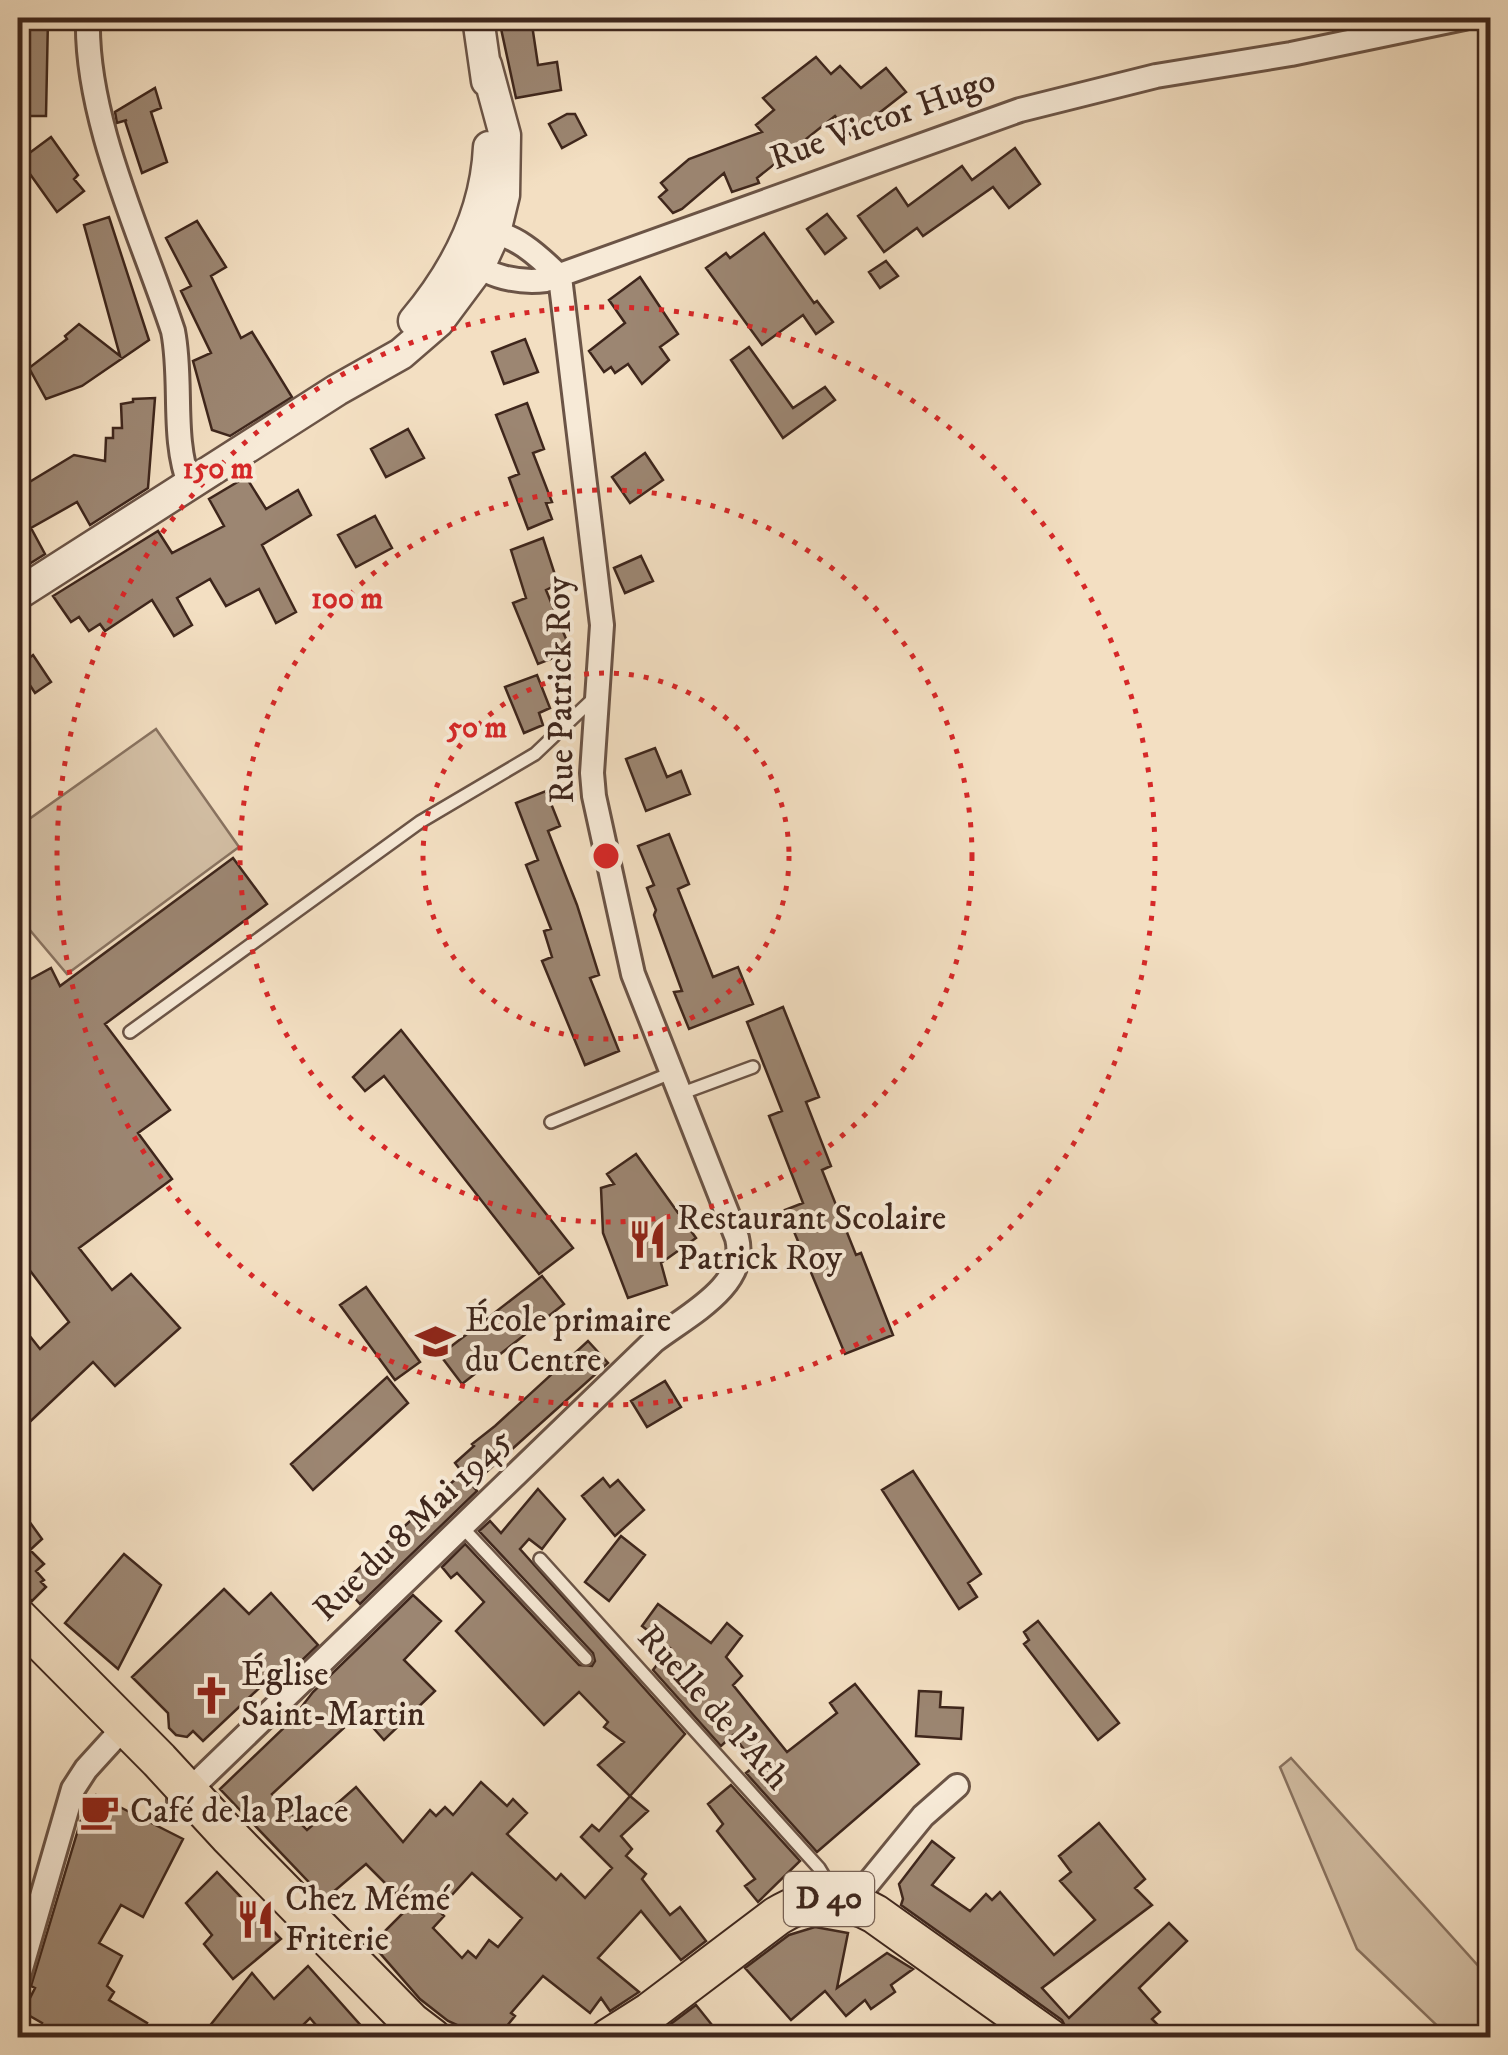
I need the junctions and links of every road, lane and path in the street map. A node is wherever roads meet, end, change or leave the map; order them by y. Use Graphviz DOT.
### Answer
graph roads {
  1 [pos="88,18"];
  2 [pos="478,18"];
  3 [pos="1464,18"];
  4 [pos="482,247"];
  5 [pos="560,276"];
  6 [pos="190,486"];
  7 [pos="18,594"];
  8 [pos="598,694"];
  9 [pos="130,1032"];
  10 [pos="753,1067"];
  11 [pos="676,1084"];
  12 [pos="551,1122"];
  13 [pos="654,1341"];
  14 [pos="462,1527"];
  15 [pos="540,1560"];
  16 [pos="18,1618"];
  17 [pos="18,1629"];
  18 [pos="586,1659"];
  19 [pos="119,1733"];
  20 [pos="957,1786"];
  21 [pos="183,1796"];
  22 [pos="844,1901"];
  23 [pos="18,1979"];
  24 [pos="422,2032"];
  25 [pos="609,2038"];
  26 [pos="1049,2038"];
  1 -- 6 [label="street"];
  2 -- 4 [label="street"];
  3 -- 5 [label="street, Rue Victor Hugo"];
  4 -- 5 [label="street"];
  4 -- 5 [label="street, Rue Victor Hugo"];
  4 -- 6 [label="street"];
  5 -- 8 [label="street, Rue Patrick Roy"];
  6 -- 7 [label="street"];
  8 -- 9 [label="lane"];
  8 -- 11 [label="street, Rue Patrick Roy"];
  10 -- 11 [label="lane"];
  11 -- 12 [label="lane"];
  11 -- 13 [label="street, Rue Patrick Roy"];
  13 -- 14 [label="street, Rue du 8 Mai 1945"];
  14 -- 18 [label="lane"];
  14 -- 21 [label="street, Rue du 8 Mai 1945"];
  15 -- 22 [label="lane, Ruelle de l'Ath"];
  16 -- 19 [label="main road"];
  17 -- 19 [label="main road"];
  19 -- 21 [label="main road"];
  19 -- 23 [label="street"];
  20 -- 22 [label="street"];
  21 -- 24 [label="main road"];
  22 -- 25 [label="main road, D 40"];
  22 -- 26 [label="main road, D 40"];
}
